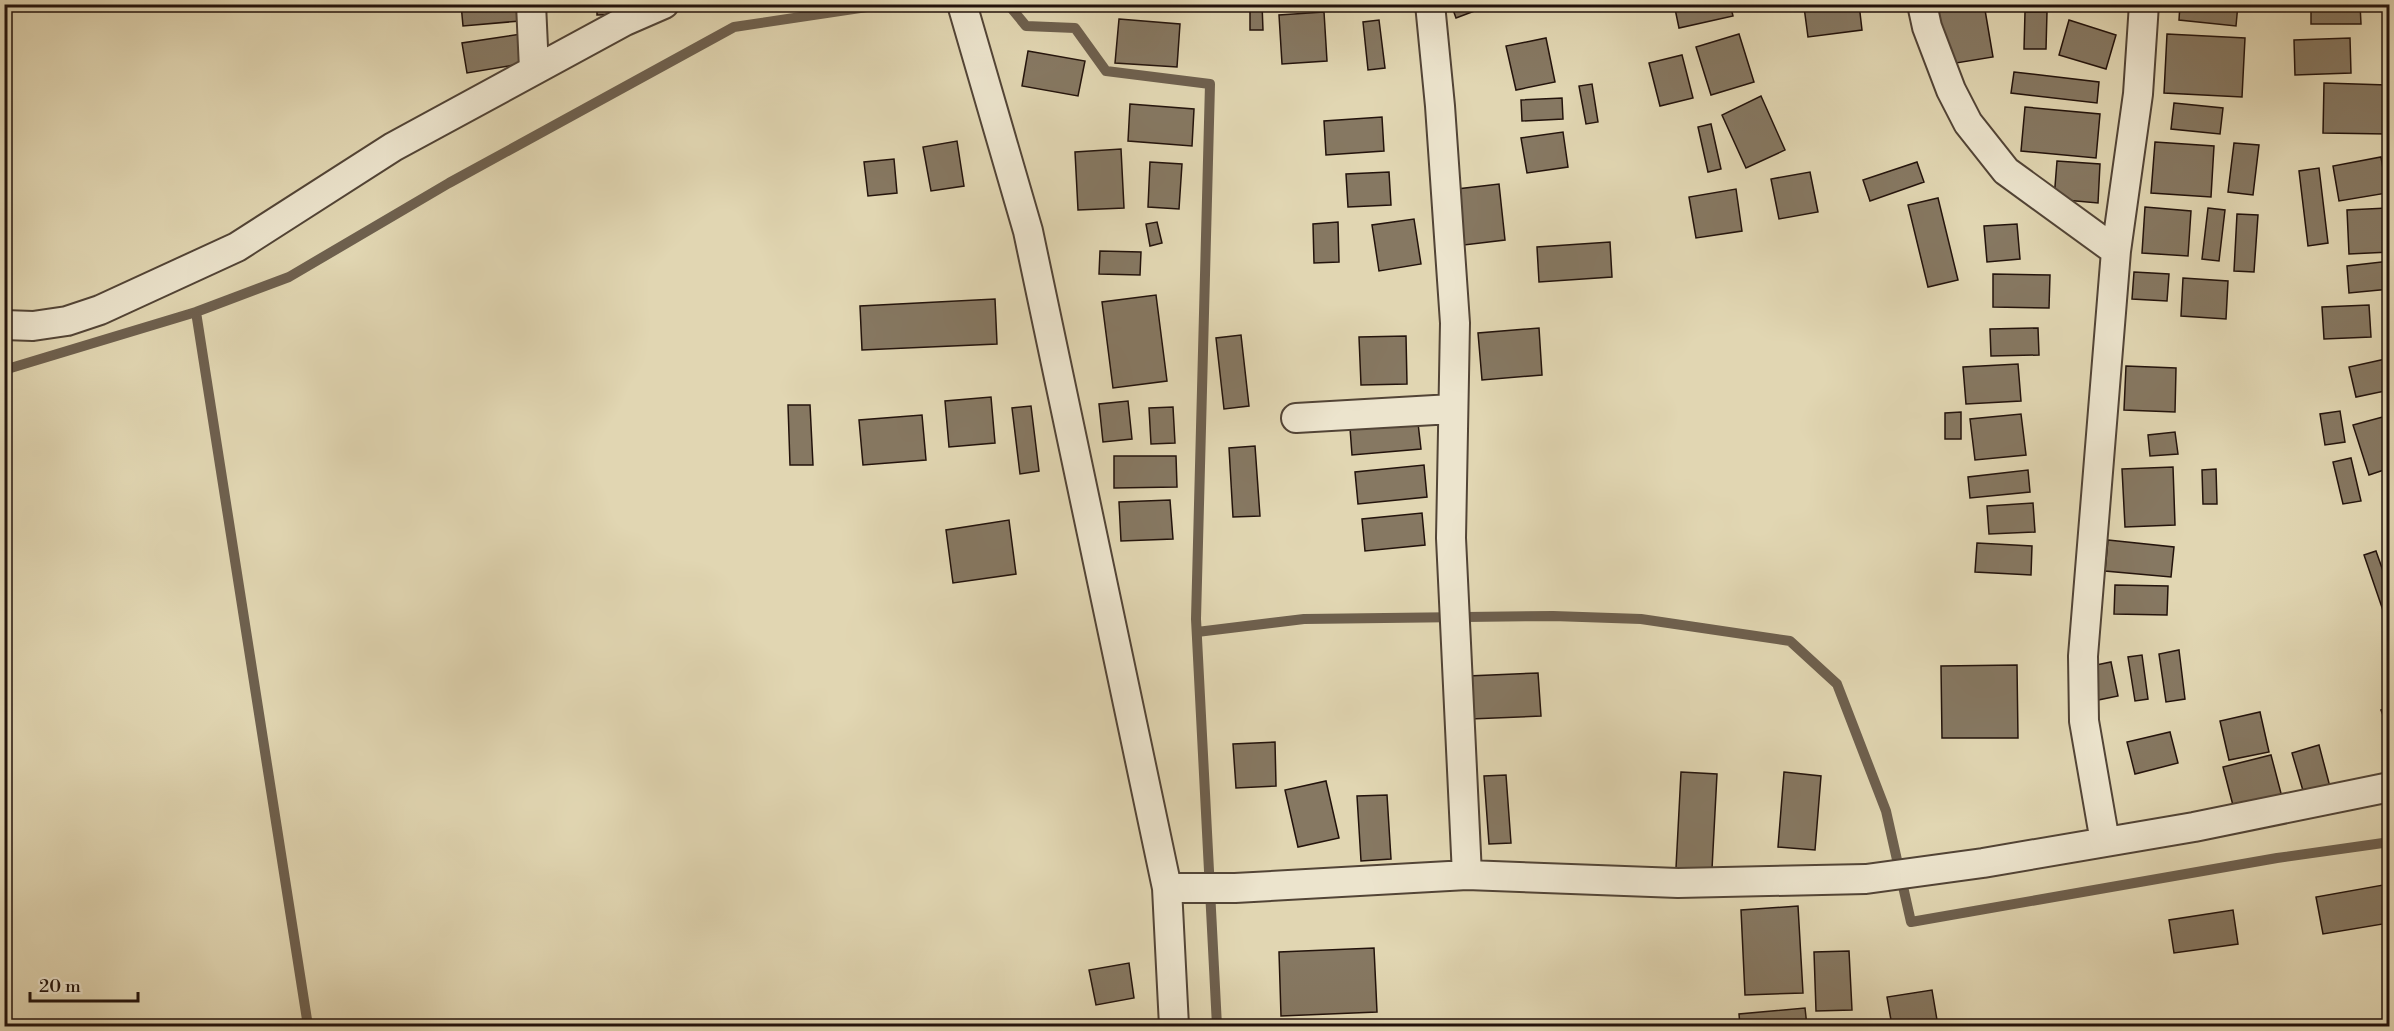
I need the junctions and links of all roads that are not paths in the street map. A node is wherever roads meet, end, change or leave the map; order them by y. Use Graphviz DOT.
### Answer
graph roads {
  1 [pos="531,4"];
  2 [pos="664,4"];
  3 [pos="1430,4"];
  4 [pos="1922,4"];
  5 [pos="2144,4"];
  6 [pos="965,16"];
  7 [pos="534,69"];
  8 [pos="2116,251"];
  9 [pos="4,325"];
  10 [pos="1452,409"];
  11 [pos="1296,418"];
  12 [pos="2390,787"];
  13 [pos="2105,842"];
  14 [pos="1467,876"];
  15 [pos="1167,888"];
  16 [pos="1174,1026"];
  1 -- 7 [label="street"];
  2 -- 7 [label="street"];
  3 -- 10 [label="street"];
  4 -- 8 [label="street"];
  5 -- 8 [label="street"];
  6 -- 15 [label="street"];
  7 -- 9 [label="street"];
  8 -- 13 [label="street"];
  10 -- 11 [label="street"];
  10 -- 14 [label="street"];
  12 -- 13 [label="street"];
  13 -- 14 [label="street"];
  14 -- 15 [label="street"];
  15 -- 16 [label="street"];
}
